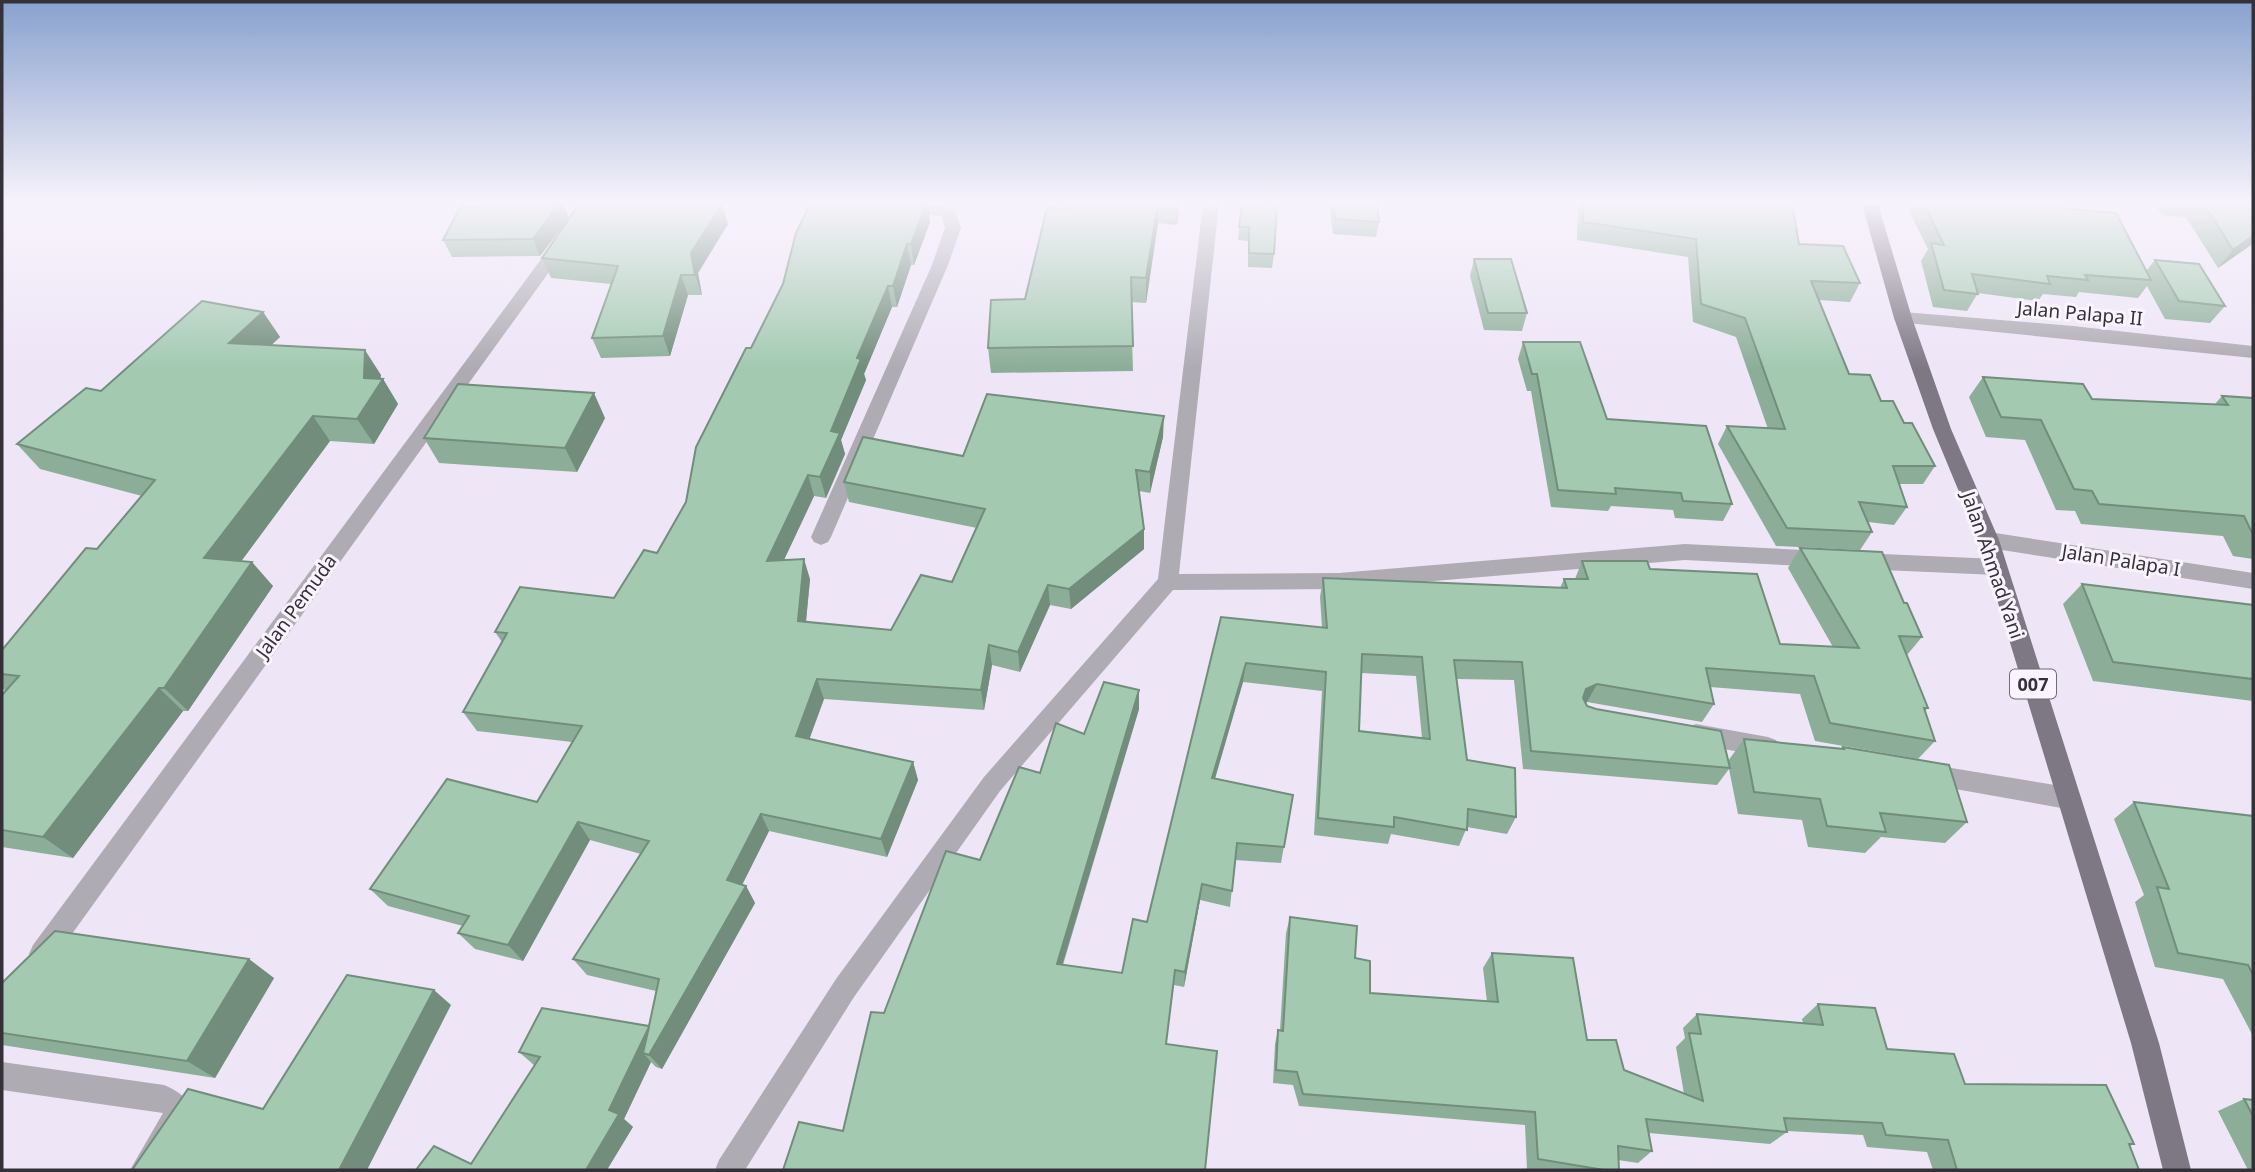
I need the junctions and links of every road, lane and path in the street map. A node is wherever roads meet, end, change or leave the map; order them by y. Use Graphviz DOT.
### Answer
graph roads {
  1 [pos="550,259"];
  2 [pos="942,259"];
  3 [pos="1205,259"];
  4 [pos="1886,259"];
  5 [pos="1903,318"];
  6 [pos="2253,352"];
  7 [pos="821,537"];
  8 [pos="1989,540"];
  9 [pos="1997,567"];
  10 [pos="2253,581"];
  11 [pos="1168,582"];
  12 [pos="1669,730"];
  13 [pos="1793,751"];
  14 [pos="1903,770"];
  15 [pos="2067,798"];
  16 [pos="26,976"];
  17 [pos="2,1076"];
  18 [pos="144,1170"];
  19 [pos="729,1170"];
  20 [pos="2177,1170"];
  1 -- 16 [label="street, Jalan Pemuda"];
  2 -- 7 [label="street"];
  3 -- 11 [label="street"];
  4 -- 5 [label="main road, Jalan Ahmad Yani / 007"];
  5 -- 6 [label="street, Jalan Palapa II"];
  5 -- 8 [label="main road, Jalan Ahmad Yani / 007"];
  8 -- 9 [label="main road, Jalan Ahmad Yani / 007"];
  8 -- 10 [label="street, Jalan Palapa I"];
  9 -- 11 [label="street"];
  9 -- 15 [label="main road, Jalan Ahmad Yani / 007"];
  11 -- 19 [label="street"];
  12 -- 13 [label="street"];
  14 -- 15 [label="street"];
  15 -- 20 [label="main road, Jalan Ahmad Yani / 007"];
  17 -- 18 [label="street"];
}
